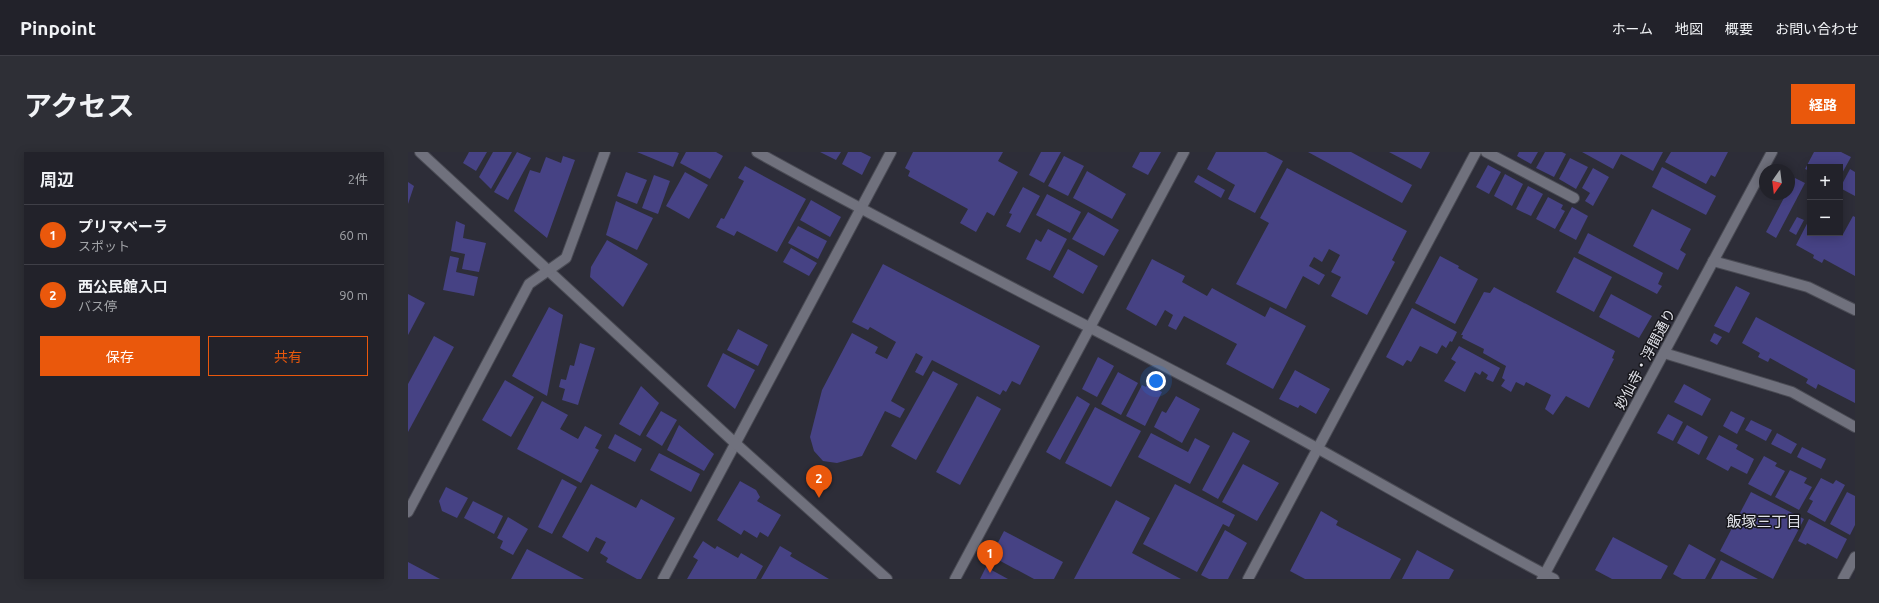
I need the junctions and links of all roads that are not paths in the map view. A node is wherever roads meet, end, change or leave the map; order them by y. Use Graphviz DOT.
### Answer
graph roads {
  1 [pos="420,152"];
  2 [pos="605,152"];
  3 [pos="757,152"];
  4 [pos="891,152"];
  5 [pos="1184,152"];
  6 [pos="1476,152"];
  7 [pos="1486,152"];
  8 [pos="1772,152"];
  9 [pos="1574,198"];
  10 [pos="860,209"];
  11 [pos="1713,262"];
  12 [pos="547,270"];
  13 [pos="1855,310"];
  14 [pos="1091,327"];
  15 [pos="1664,353"];
  16 [pos="1855,427"];
  17 [pos="736,443"];
  18 [pos="1320,448"];
  19 [pos="408,512"];
  20 [pos="1855,558"];
  21 [pos="1547,577"];
  22 [pos="663,579"];
  23 [pos="887,579"];
  24 [pos="955,579"];
  25 [pos="1248,579"];
  26 [pos="1843,579"];
  1 -- 12 [label="street"];
  2 -- 12 [label="street"];
  3 -- 10 [label="street"];
  4 -- 10 [label="street"];
  5 -- 14 [label="street"];
  6 -- 18 [label="street"];
  7 -- 9 [label="street"];
  8 -- 11 [label="street, 妙仙寺・浮間通り"];
  10 -- 14 [label="street"];
  10 -- 17 [label="street"];
  11 -- 13 [label="street"];
  11 -- 15 [label="street, 妙仙寺・浮間通り"];
  12 -- 17 [label="street"];
  12 -- 19 [label="street"];
  14 -- 18 [label="street"];
  14 -- 24 [label="street"];
  15 -- 16 [label="street"];
  15 -- 21 [label="street, 妙仙寺・浮間通り"];
  17 -- 22 [label="street"];
  17 -- 23 [label="street"];
  18 -- 21 [label="street"];
  18 -- 25 [label="street"];
  20 -- 26 [label="street"];
}
